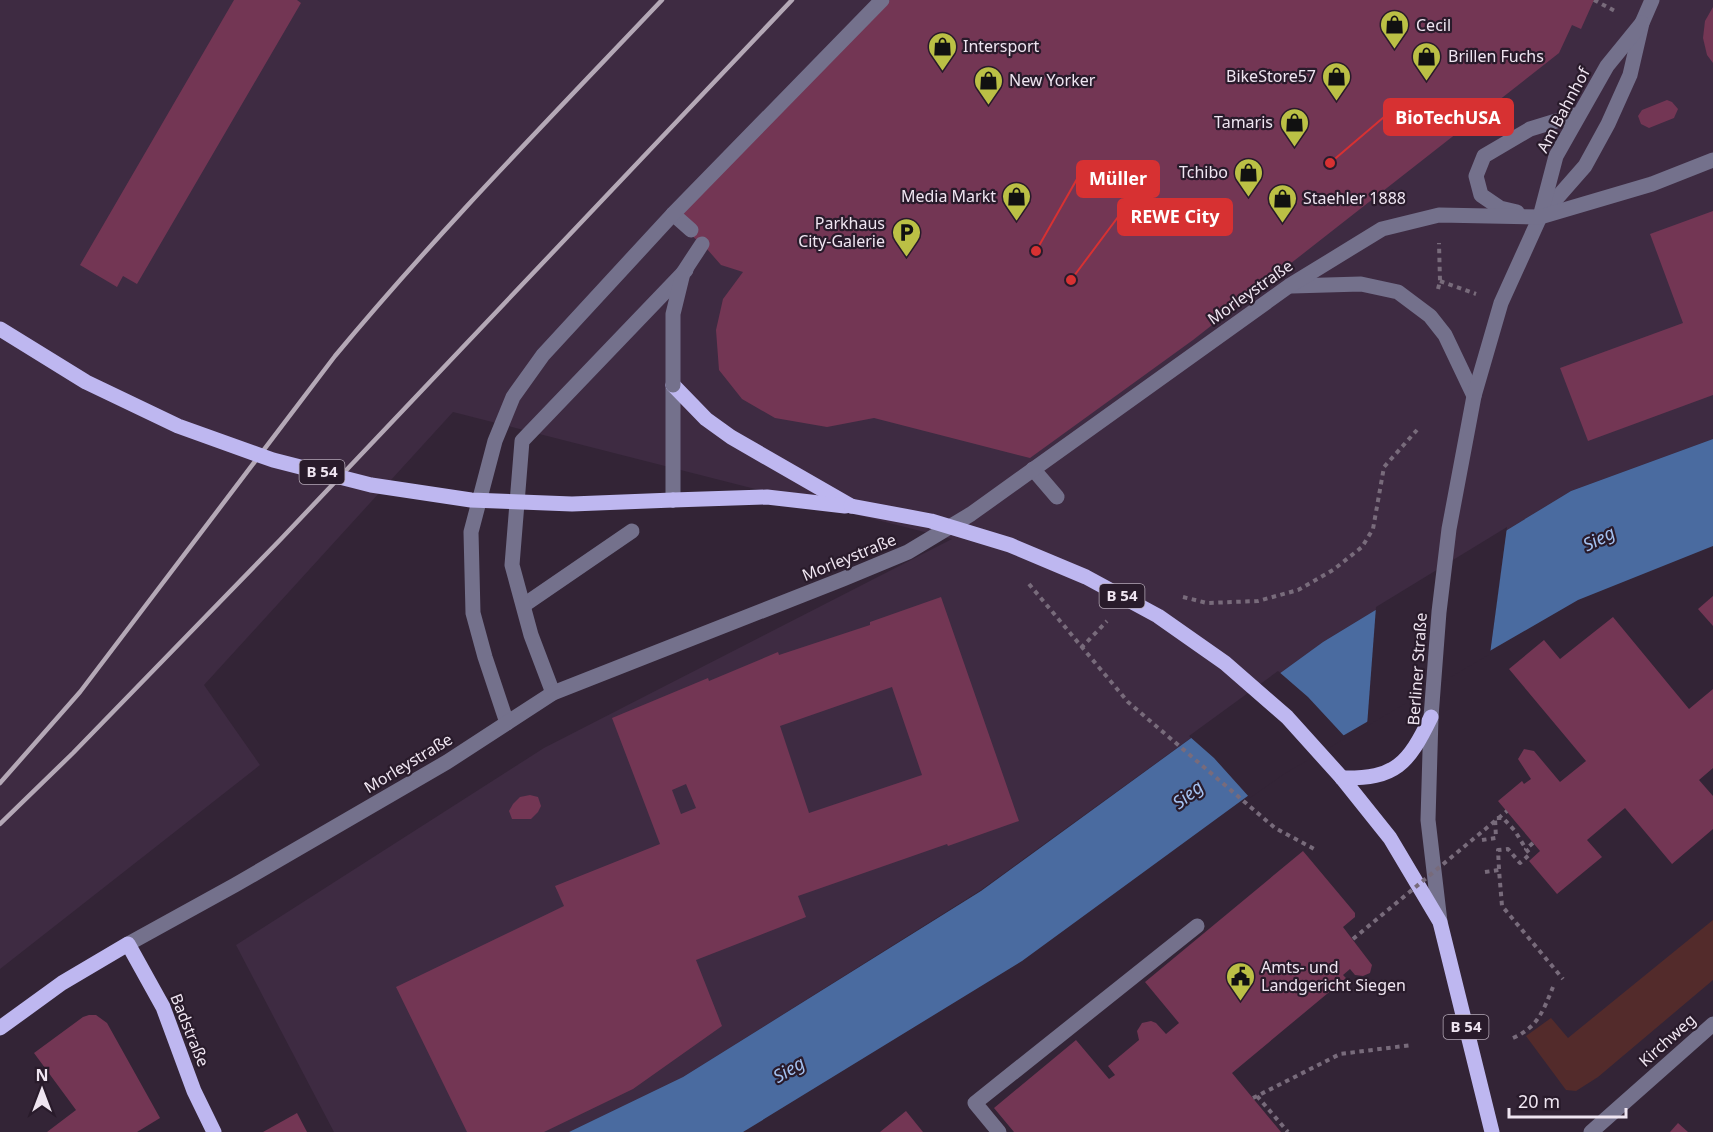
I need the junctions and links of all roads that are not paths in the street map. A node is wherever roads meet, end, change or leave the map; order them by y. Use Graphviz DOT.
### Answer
graph roads {
  1 [pos="882,0"];
  2 [pos="1652,0"];
  3 [pos="1642,23"];
  4 [pos="1579,114"];
  5 [pos="1713,160"];
  6 [pos="673,214"];
  7 [pos="1540,217"];
  8 [pos="691,230"];
  9 [pos="1289,286"];
  10 [pos="0,329"];
  11 [pos="673,385"];
  12 [pos="1473,396"];
  13 [pos="1033,469"];
  14 [pos="1057,497"];
  15 [pos="673,500"];
  16 [pos="851,506"];
  17 [pos="632,531"];
  18 [pos="524,605"];
  19 [pos="552,693"];
  20 [pos="1431,717"];
  21 [pos="507,723"];
  22 [pos="1342,778"];
  23 [pos="1440,922"];
  24 [pos="1197,926"];
  25 [pos="128,944"];
  26 [pos="1713,1024"];
  27 [pos="0,1028"];
  28 [pos="214,1132"];
  29 [pos="999,1132"];
  30 [pos="1492,1132"];
  31 [pos="1591,1132"];
  1 -- 6 [label="street"];
  2 -- 3 [label="street, Am Bahnhof"];
  3 -- 4 [label="street, Am Bahnhof"];
  3 -- 7 [label="street, Am Bahnhof"];
  4 -- 7 [label="street, Am Bahnhof"];
  4 -- 7 [label="street"];
  5 -- 7 [label="street, Morleystraße"];
  6 -- 8 [label="street"];
  6 -- 21 [label="street"];
  7 -- 9 [label="street, Morleystraße"];
  7 -- 12 [label="street, Berliner Straße"];
  9 -- 12 [label="street"];
  9 -- 13 [label="street, Morleystraße"];
  10 -- 15 [label="main road, B 54, bridge"];
  11 -- 15 [label="street"];
  11 -- 16 [label="main road"];
  11 -- 18 [label="street, bridge"];
  12 -- 20 [label="street, Berliner Straße"];
  13 -- 14 [label="street"];
  13 -- 19 [label="street, Morleystraße"];
  15 -- 16 [label="main road, B 54"];
  16 -- 22 [label="main road, B 54, bridge"];
  17 -- 18 [label="street"];
  18 -- 19 [label="street"];
  19 -- 21 [label="street, Morleystraße"];
  20 -- 22 [label="main road"];
  20 -- 23 [label="street, Berliner Straße"];
  21 -- 25 [label="street, Morleystraße"];
  22 -- 23 [label="main road, B 54"];
  23 -- 30 [label="main road, Berliner Straße / B 54"];
  24 -- 29 [label="street"];
  25 -- 27 [label="main road, Morleystraße"];
  25 -- 28 [label="main road, Badstraße"];
  26 -- 31 [label="street, Kirchweg"];
}
